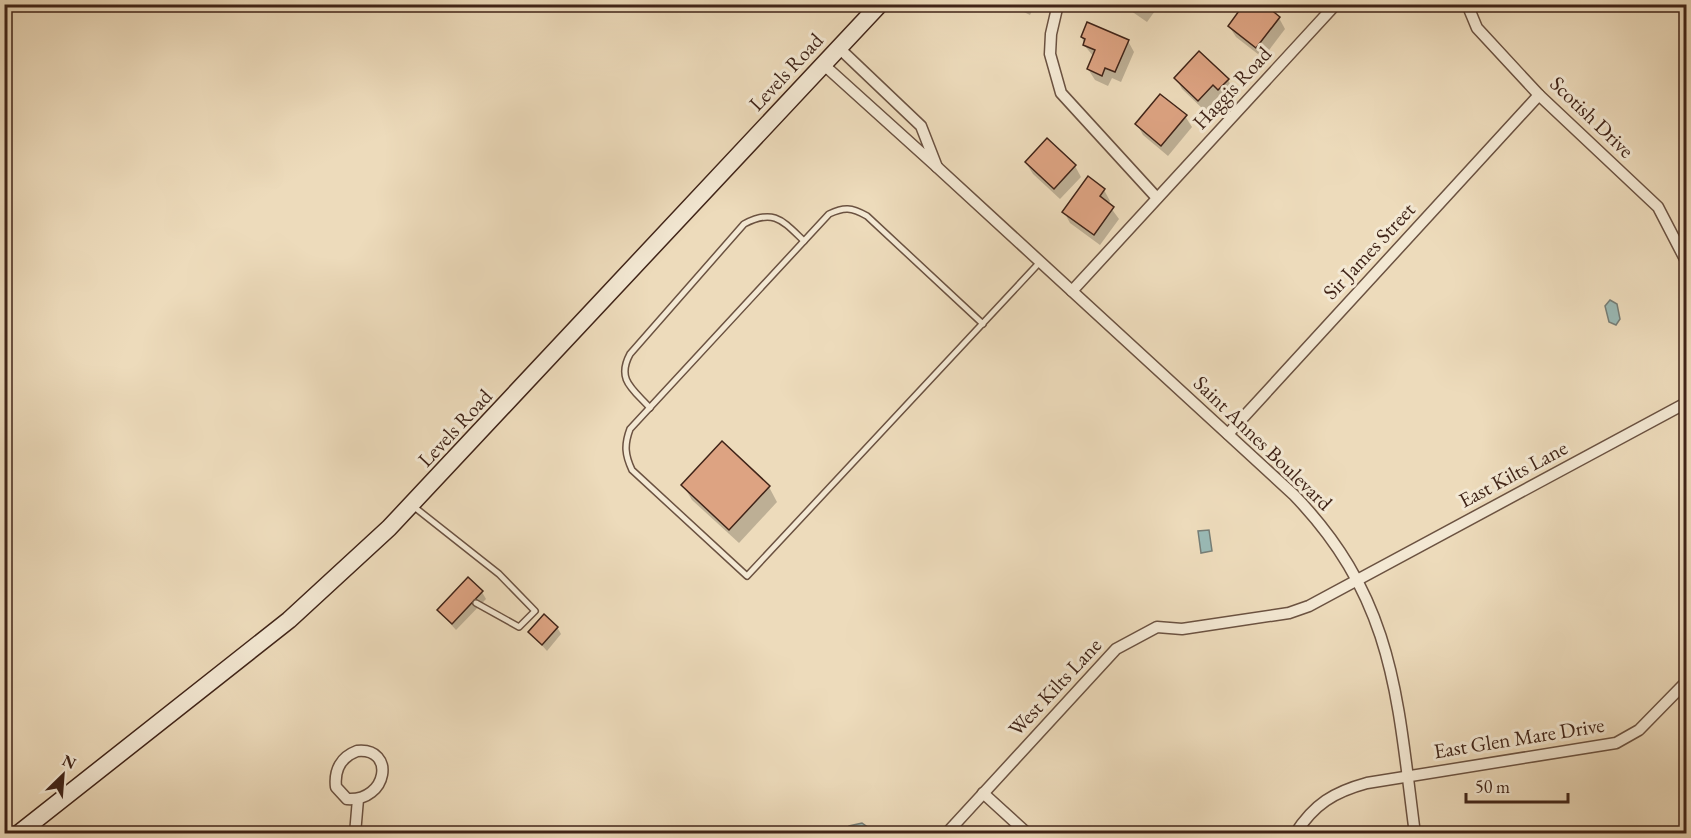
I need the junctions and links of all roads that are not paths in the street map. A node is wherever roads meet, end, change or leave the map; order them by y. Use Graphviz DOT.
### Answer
graph roads {
  1 [pos="880,4"];
  2 [pos="1058,4"];
  3 [pos="1336,4"];
  4 [pos="1467,4"];
  5 [pos="839,48"];
  6 [pos="824,65"];
  7 [pos="1539,95"];
  8 [pos="937,167"];
  9 [pos="1157,198"];
  10 [pos="804,241"];
  11 [pos="1686,261"];
  12 [pos="1040,262"];
  13 [pos="1072,291"];
  14 [pos="983,324"];
  15 [pos="1686,403"];
  16 [pos="650,408"];
  17 [pos="1228,434"];
  18 [pos="412,505"];
  19 [pos="1358,580"];
  20 [pos="476,603"];
  21 [pos="1686,682"];
  22 [pos="1407,777"];
  23 [pos="983,793"];
  24 [pos="358,799"];
  25 [pos="18,834"];
  26 [pos="355,834"];
  27 [pos="946,834"];
  28 [pos="1028,834"];
  29 [pos="1295,834"];
  30 [pos="1415,834"];
  1 -- 5 [label="main road, Levels Road"];
  2 -- 9 [label="street"];
  3 -- 9 [label="street, Haggis Road"];
  4 -- 7 [label="street, Scotish Drive"];
  5 -- 6 [label="main road, Levels Road"];
  5 -- 8 [label="street, Saint Annes Boulevard"];
  6 -- 8 [label="street, Saint Annes Boulevard"];
  6 -- 18 [label="main road, Levels Road"];
  7 -- 11 [label="street, Scotish Drive"];
  7 -- 17 [label="street, Sir James Street"];
  8 -- 12 [label="street, Saint Annes Boulevard"];
  9 -- 13 [label="street, Haggis Road"];
  10 -- 14 [label="lane"];
  10 -- 16 [label="lane"];
  10 -- 16 [label="lane"];
  12 -- 13 [label="street, Saint Annes Boulevard"];
  12 -- 14 [label="lane"];
  13 -- 17 [label="street, Saint Annes Boulevard"];
  14 -- 16 [label="lane"];
  15 -- 19 [label="street, East Kilts Lane"];
  17 -- 19 [label="street, Saint Annes Boulevard"];
  18 -- 20 [label="lane"];
  18 -- 25 [label="main road, Levels Road"];
  19 -- 22 [label="street, Saint Annes Boulevard"];
  19 -- 23 [label="street, West Kilts Lane"];
  21 -- 22 [label="street, East Glen Mare Drive"];
  22 -- 29 [label="street, East Glen Mare Drive"];
  22 -- 30 [label="street, Saint Annes Boulevard"];
  23 -- 27 [label="street, West Kilts Lane"];
  23 -- 28 [label="street"];
  24 -- 24 [label="street"];
  24 -- 26 [label="street"];
}
